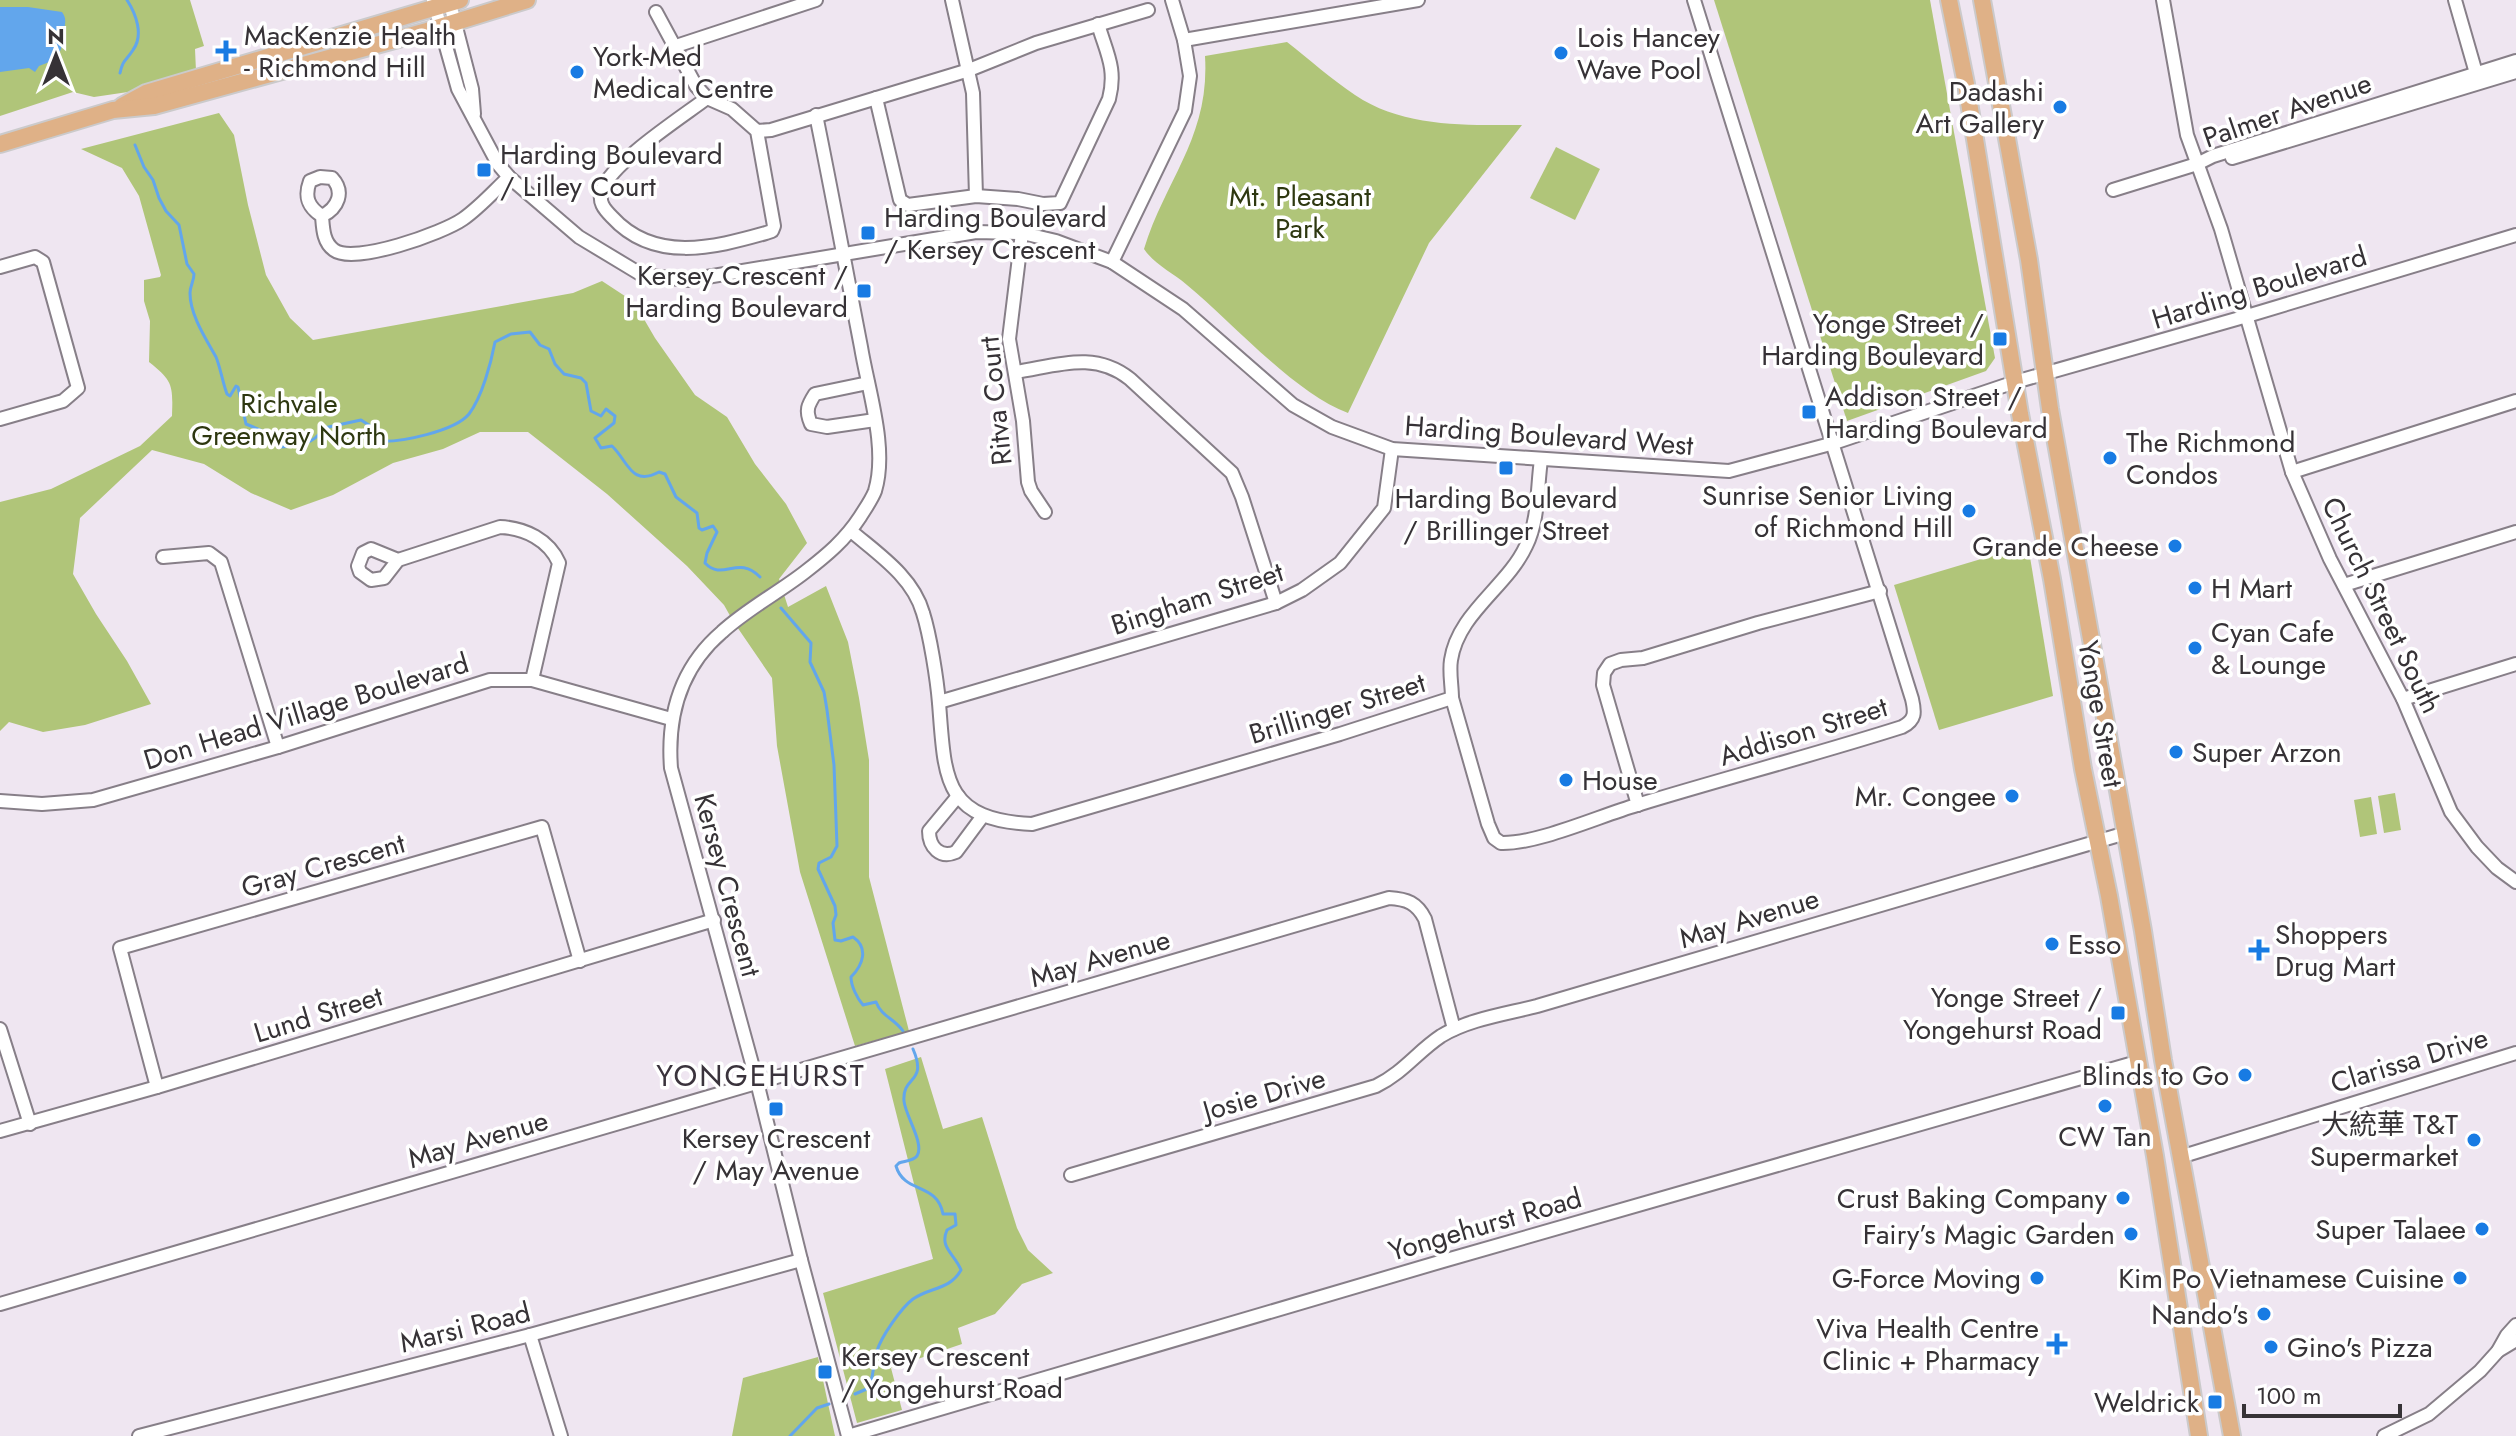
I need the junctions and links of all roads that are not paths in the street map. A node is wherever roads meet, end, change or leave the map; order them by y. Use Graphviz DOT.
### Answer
graph roads {
  1 [pos="527,0"];
  2 [pos="816,0"];
  3 [pos="952,0"];
  4 [pos="1172,0"];
  5 [pos="1418,0"];
  6 [pos="1694,0"];
  7 [pos="1949,0"];
  8 [pos="1982,0"];
  9 [pos="2163,0"];
  10 [pos="2455,0"];
  11 [pos="445,2"];
  12 [pos="1148,10"];
  13 [pos="656,12"];
  14 [pos="1098,24"];
  15 [pos="447,25"];
  16 [pos="1184,40"];
  17 [pos="676,46"];
  18 [pos="2516,61"];
  19 [pos="969,70"];
  20 [pos="2516,72"];
  21 [pos="2478,79"];
  22 [pos="707,98"];
  23 [pos="876,98"];
  24 [pos="113,110"];
  25 [pos="816,115"];
  26 [pos="757,131"];
  27 [pos="0,144"];
  28 [pos="2197,164"];
  29 [pos="509,177"];
  30 [pos="2113,190"];
  31 [pos="976,196"];
  32 [pos="322,216"];
  33 [pos="1022,233"];
  34 [pos="2516,235"];
  35 [pos="845,252"];
  36 [pos="1112,262"];
  37 [pos="0,267"];
  38 [pos="2247,316"];
  39 [pos="1015,372"];
  40 [pos="2046,375"];
  41 [pos="2015,382"];
  42 [pos="868,383"];
  43 [pos="2516,401"];
  44 [pos="0,419"];
  45 [pos="875,420"];
  46 [pos="1834,443"];
  47 [pos="1392,449"];
  48 [pos="1541,460"];
  49 [pos="2292,472"];
  50 [pos="1045,512"];
  51 [pos="851,531"];
  52 [pos="2516,532"];
  53 [pos="163,557"];
  54 [pos="398,560"];
  55 [pos="2344,585"];
  56 [pos="1880,591"];
  57 [pos="1276,603"];
  58 [pos="2516,664"];
  59 [pos="532,680"];
  60 [pos="1452,698"];
  61 [pos="2403,699"];
  62 [pos="939,702"];
  63 [pos="671,719"];
  64 [pos="278,747"];
  65 [pos="958,796"];
  66 [pos="0,801"];
  67 [pos="1638,805"];
  68 [pos="982,817"];
  69 [pos="2126,833"];
  70 [pos="2096,841"];
  71 [pos="2516,882"];
  72 [pos="714,920"];
  73 [pos="580,961"];
  74 [pos="0,1029"];
  75 [pos="1454,1029"];
  76 [pos="2516,1053"];
  77 [pos="2137,1062"];
  78 [pos="757,1082"];
  79 [pos="157,1087"];
  80 [pos="30,1124"];
  81 [pos="0,1131"];
  82 [pos="2180,1157"];
  83 [pos="1071,1175"];
  84 [pos="801,1260"];
  85 [pos="0,1304"];
  86 [pos="2516,1325"];
  87 [pos="530,1335"];
  88 [pos="2516,1340"];
  89 [pos="2498,1351"];
  90 [pos="139,1436"];
  91 [pos="561,1436"];
  92 [pos="848,1436"];
  93 [pos="2199,1436"];
  94 [pos="2232,1436"];
  95 [pos="2384,1436"];
  1 -- 15 [label="main road"];
  2 -- 17 [label="street"];
  3 -- 19 [label="street"];
  4 -- 16 [label="street"];
  5 -- 16 [label="street"];
  6 -- 46 [label="street, Addison Street"];
  7 -- 41 [label="main road, Yonge Street"];
  8 -- 40 [label="main road, Yonge Street"];
  9 -- 28 [label="street, Church Street South"];
  10 -- 21 [label="street"];
  11 -- 15 [label="street"];
  11 -- 24 [label="main road"];
  12 -- 14 [label="street"];
  13 -- 17 [label="street"];
  14 -- 19 [label="street"];
  14 -- 31 [label="street"];
  15 -- 24 [label="main road"];
  15 -- 29 [label="street, Harding Boulevard West"];
  16 -- 36 [label="street"];
  17 -- 22 [label="street"];
  18 -- 21 [label="street, Palmer Avenue"];
  19 -- 23 [label="street"];
  19 -- 31 [label="street"];
  20 -- 21 [label="street, Palmer Avenue"];
  21 -- 28 [label="street, Palmer Avenue"];
  22 -- 26 [label="street"];
  22 -- 26 [label="street"];
  23 -- 25 [label="street"];
  23 -- 31 [label="street"];
  24 -- 27 [label="main road"];
  25 -- 26 [label="street"];
  25 -- 35 [label="street"];
  28 -- 30 [label="street, Palmer Avenue"];
  28 -- 38 [label="street, Church Street South"];
  29 -- 32 [label="street"];
  29 -- 35 [label="street, Harding Boulevard West"];
  33 -- 35 [label="street, Harding Boulevard West"];
  33 -- 36 [label="street, Harding Boulevard West"];
  33 -- 39 [label="street, Ritva Court"];
  34 -- 38 [label="street, Harding Boulevard"];
  35 -- 42 [label="street, Kersey Crescent"];
  36 -- 47 [label="street, Harding Boulevard West"];
  37 -- 44 [label="street"];
  38 -- 40 [label="street, Harding Boulevard"];
  38 -- 49 [label="street, Church Street South"];
  39 -- 50 [label="street, Ritva Court"];
  39 -- 57 [label="street"];
  40 -- 41 [label="street, Harding Boulevard"];
  40 -- 69 [label="main road, Yonge Street"];
  41 -- 46 [label="street, Harding Boulevard West"];
  41 -- 70 [label="main road, Yonge Street"];
  42 -- 45 [label="street, Kersey Crescent"];
  42 -- 45 [label="street"];
  43 -- 49 [label="street"];
  45 -- 51 [label="street, Kersey Crescent"];
  46 -- 48 [label="street, Harding Boulevard West"];
  46 -- 56 [label="street, Addison Street"];
  47 -- 48 [label="street, Harding Boulevard West"];
  47 -- 57 [label="street, Bingham Street"];
  48 -- 60 [label="street, Brillinger Street"];
  49 -- 55 [label="street, Church Street South"];
  51 -- 62 [label="street"];
  51 -- 63 [label="street, Kersey Crescent"];
  52 -- 55 [label="street"];
  53 -- 64 [label="street"];
  54 -- 59 [label="street"];
  55 -- 61 [label="street, Church Street South"];
  56 -- 67 [label="street, Addison Street"];
  56 -- 67 [label="street"];
  57 -- 62 [label="street, Bingham Street"];
  58 -- 61 [label="street"];
  59 -- 63 [label="street, Don Head Village Boulevard"];
  59 -- 64 [label="street, Don Head Village Boulevard"];
  60 -- 67 [label="street, Addison Street"];
  60 -- 68 [label="street, Brillinger Street"];
  61 -- 71 [label="street, Church Street South"];
  62 -- 65 [label="street"];
  63 -- 72 [label="street, Kersey Crescent"];
  64 -- 66 [label="street, Don Head Village Boulevard"];
  65 -- 68 [label="street"];
  65 -- 68 [label="street"];
  69 -- 70 [label="street, May Avenue"];
  69 -- 82 [label="main road, Yonge Street"];
  70 -- 75 [label="street, May Avenue"];
  70 -- 77 [label="main road, Yonge Street"];
  72 -- 73 [label="street, Lund Street"];
  72 -- 78 [label="street, Kersey Crescent"];
  73 -- 79 [label="street, Lund Street"];
  73 -- 79 [label="street, Gray Crescent"];
  74 -- 80 [label="street"];
  75 -- 78 [label="street, May Avenue"];
  75 -- 83 [label="street, Josie Drive"];
  76 -- 82 [label="street, Clarissa Drive"];
  77 -- 92 [label="street, Yongehurst Road"];
  77 -- 93 [label="main road, Yonge Street"];
  78 -- 84 [label="street, Kersey Crescent"];
  78 -- 85 [label="street, May Avenue"];
  79 -- 80 [label="street, Lund Street"];
  80 -- 81 [label="street, Lund Street"];
  82 -- 94 [label="main road, Yonge Street"];
  84 -- 87 [label="street, Marsi Road"];
  84 -- 92 [label="street, Kersey Crescent"];
  86 -- 89 [label="street"];
  87 -- 90 [label="street, Marsi Road"];
  87 -- 91 [label="street"];
  88 -- 89 [label="street"];
  89 -- 95 [label="street"];
}
